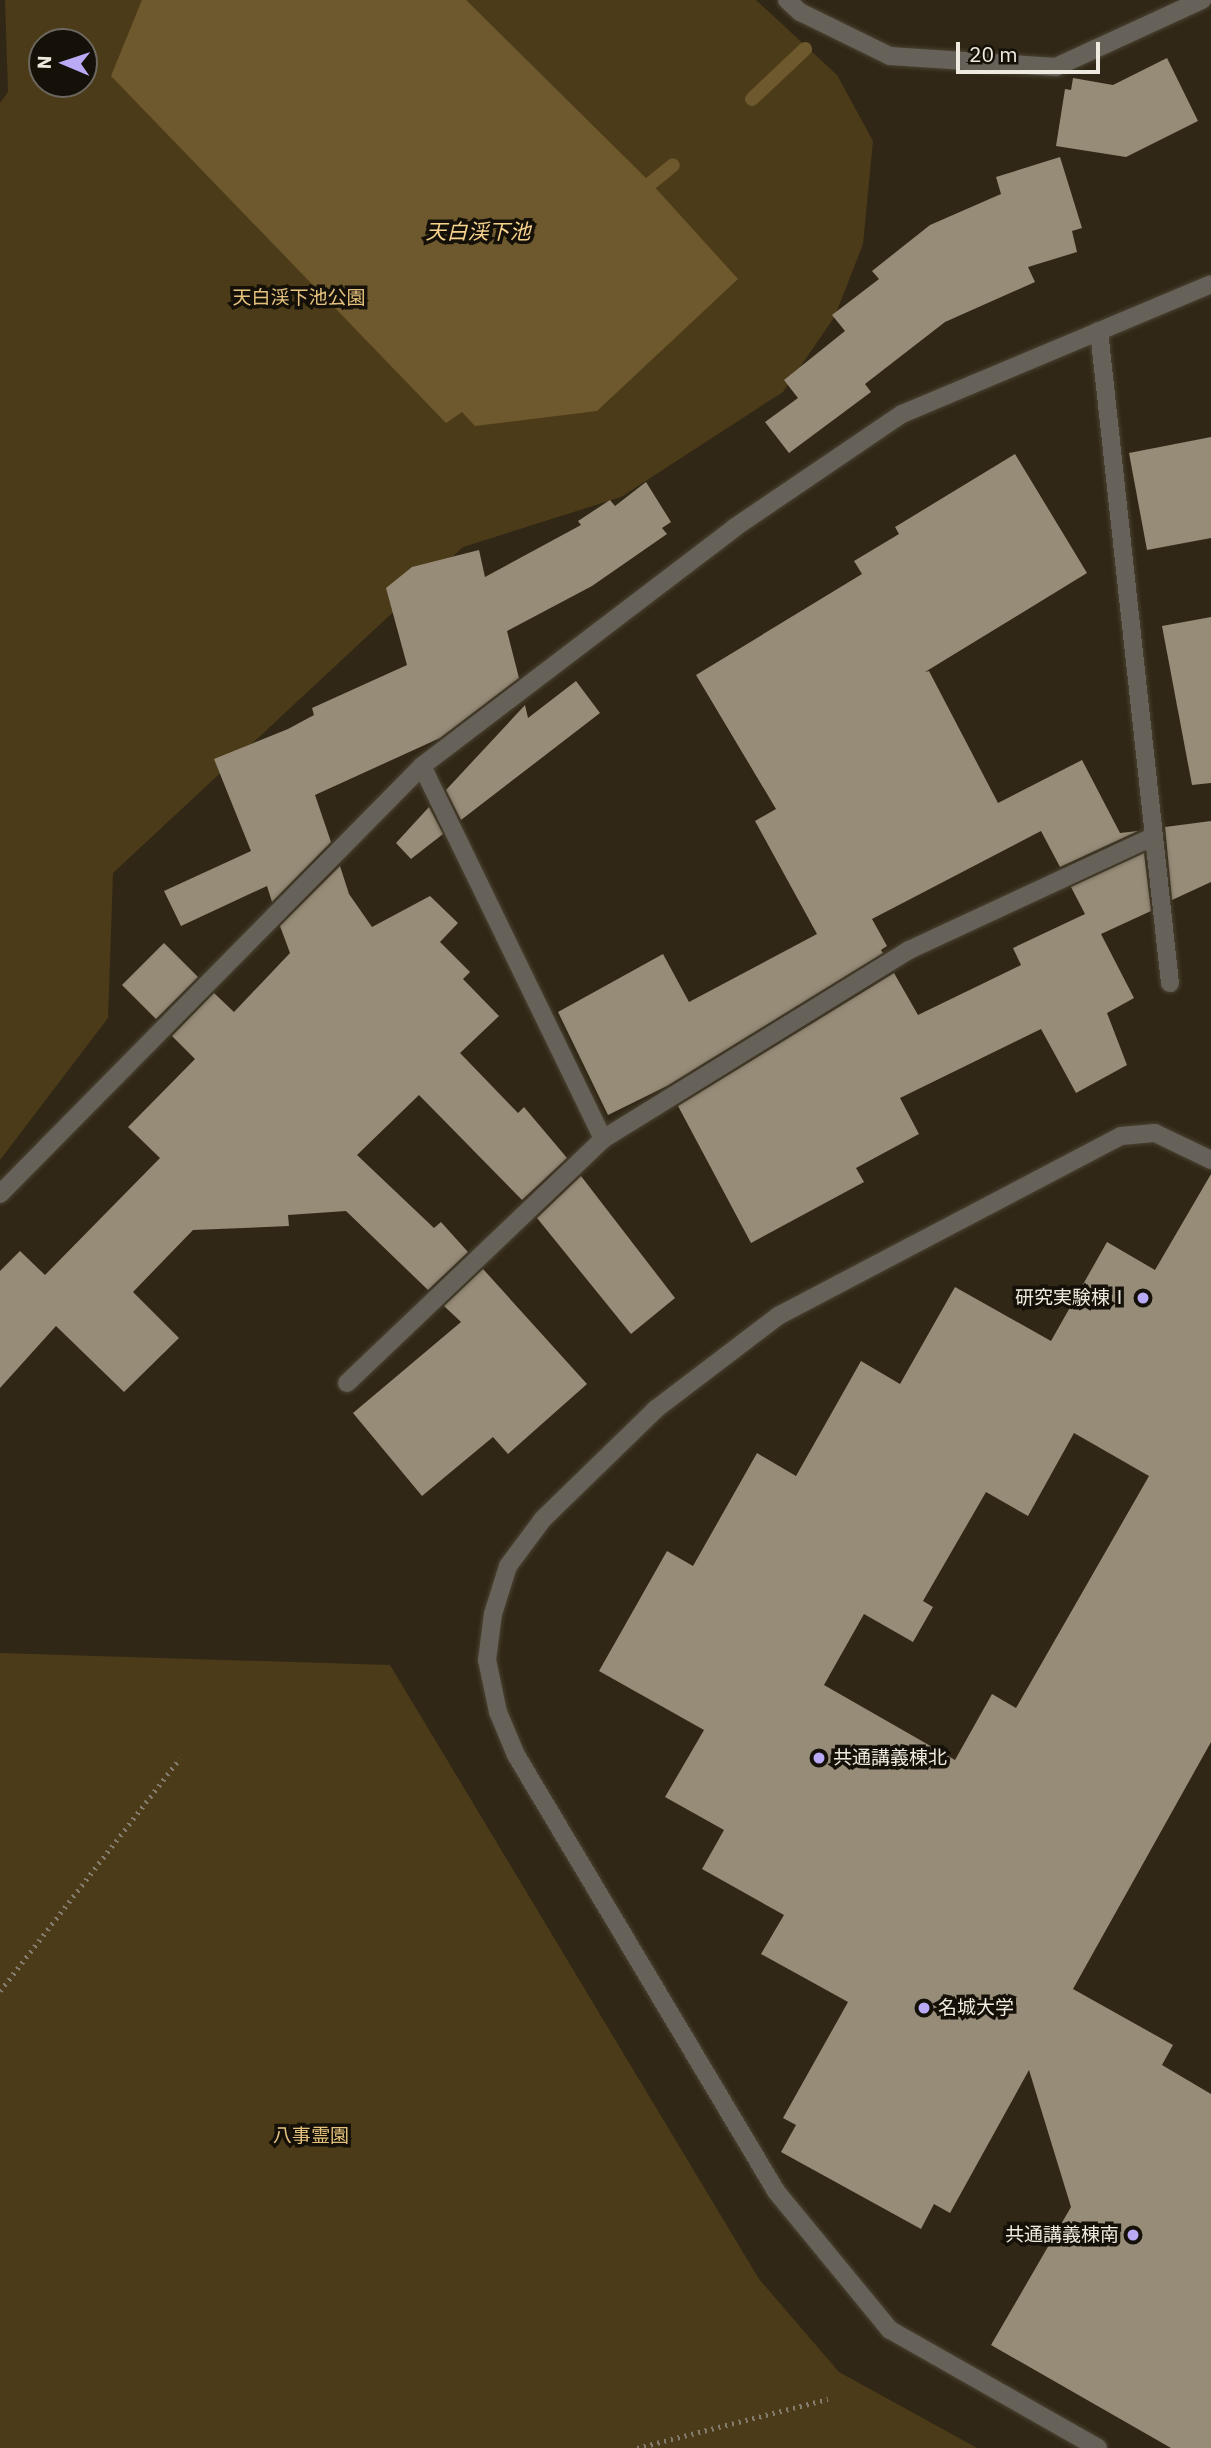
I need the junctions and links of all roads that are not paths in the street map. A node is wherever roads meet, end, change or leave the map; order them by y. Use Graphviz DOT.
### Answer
graph roads {
  1 [pos="1202,0"];
  2 [pos="800,4"];
  3 [pos="1211,284"];
  4 [pos="1098,331"];
  5 [pos="422,766"];
  6 [pos="1152,837"];
  7 [pos="1170,983"];
  8 [pos="603,1139"];
  9 [pos="1211,1160"];
  10 [pos="0,1194"];
  11 [pos="347,1383"];
  12 [pos="1098,2448"];
  1 -- 2 [label="street"];
  3 -- 4 [label="street"];
  4 -- 5 [label="street"];
  4 -- 6 [label="street"];
  5 -- 8 [label="street"];
  5 -- 10 [label="street"];
  6 -- 7 [label="street"];
  6 -- 8 [label="street"];
  8 -- 11 [label="street"];
  9 -- 12 [label="street"];
}
